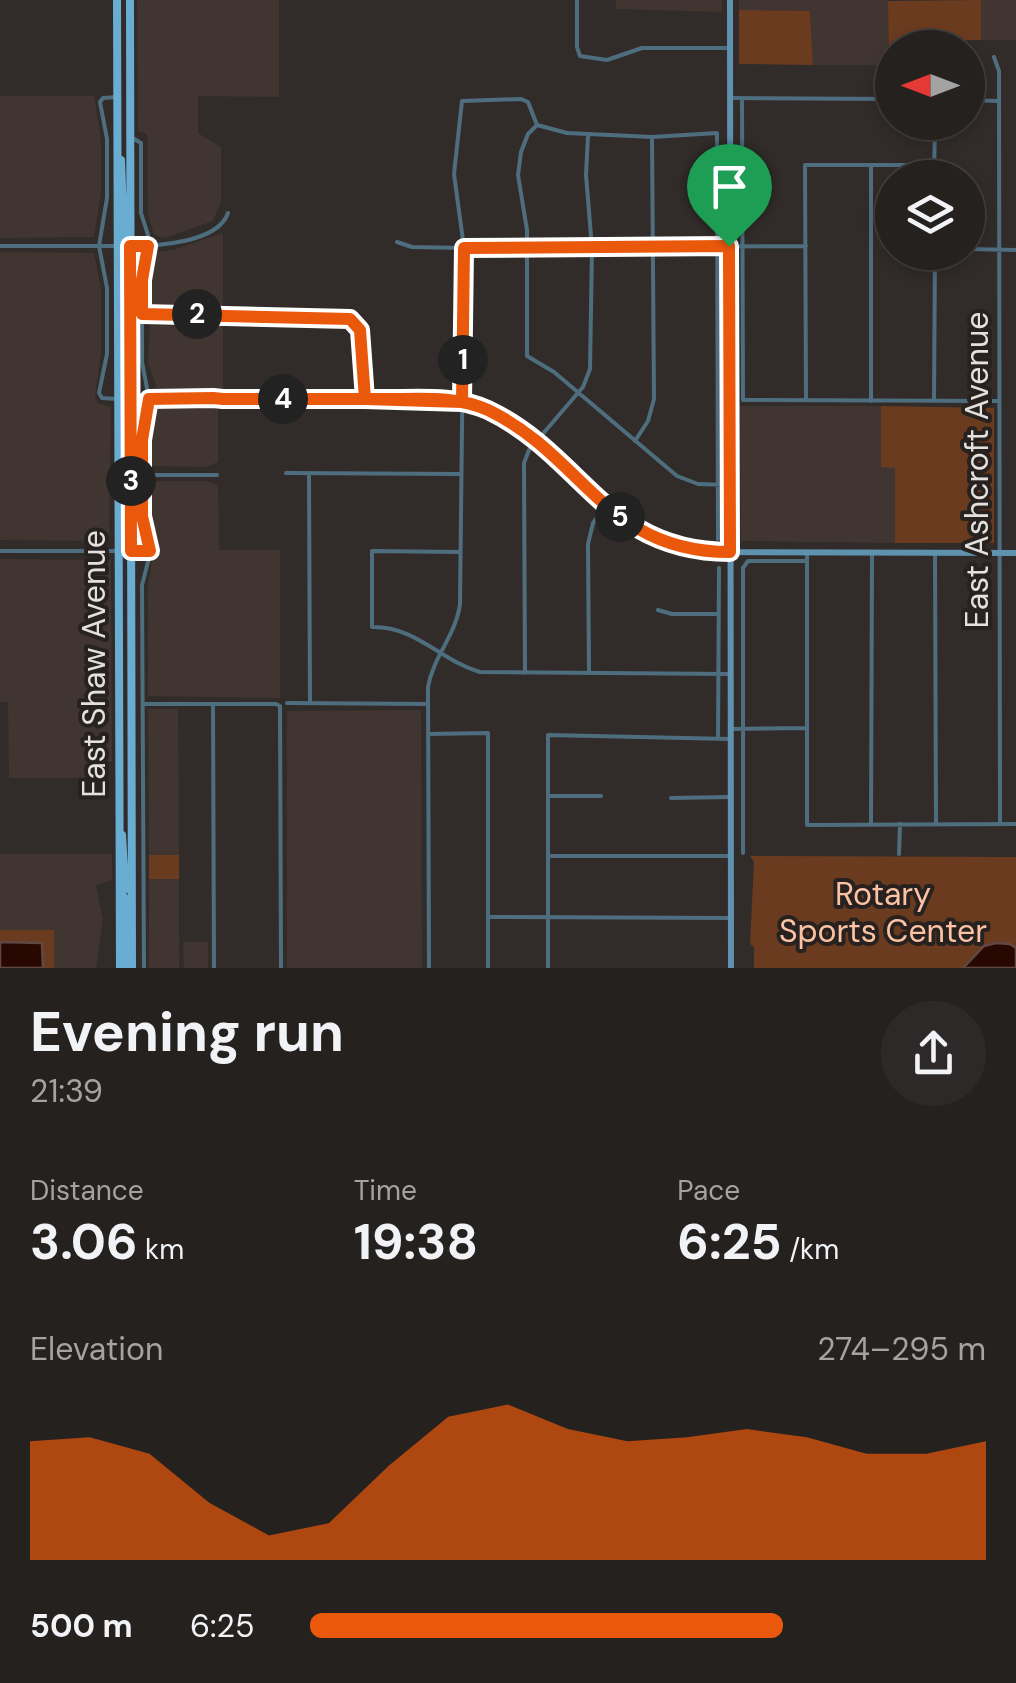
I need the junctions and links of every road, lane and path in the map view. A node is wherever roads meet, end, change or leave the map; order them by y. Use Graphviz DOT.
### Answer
graph roads {
  1 [pos="117,0"];
  2 [pos="130,0"];
  3 [pos="577,0"];
  4 [pos="730,0"];
  5 [pos="731,48"];
  6 [pos="994,57"];
  7 [pos="118,97"];
  8 [pos="730,98"];
  9 [pos="742,98"];
  10 [pos="875,99"];
  11 [pos="985,101"];
  12 [pos="998,101"];
  13 [pos="537,125"];
  14 [pos="588,134"];
  15 [pos="129,136"];
  16 [pos="652,137"];
  17 [pos="118,146"];
  18 [pos="871,164"];
  19 [pos="875,164"];
  20 [pos="228,213"];
  21 [pos="398,242"];
  22 [pos="0,246"];
  23 [pos="99,246"];
  24 [pos="118,246"];
  25 [pos="130,246"];
  26 [pos="148,246"];
  27 [pos="718,246"];
  28 [pos="729,246"];
  29 [pos="742,246"];
  30 [pos="806,246"];
  31 [pos="464,248"];
  32 [pos="528,248"];
  33 [pos="592,248"];
  34 [pos="656,248"];
  35 [pos="985,249"];
  36 [pos="998,249"];
  37 [pos="1016,250"];
  38 [pos="935,270"];
  39 [pos="142,314"];
  40 [pos="227,318"];
  41 [pos="142,322"];
  42 [pos="130,345"];
  43 [pos="578,392"];
  44 [pos="118,398"];
  45 [pos="130,399"];
  46 [pos="149,399"];
  47 [pos="365,399"];
  48 [pos="806,400"];
  49 [pos="870,401"];
  50 [pos="934,401"];
  51 [pos="999,401"];
  52 [pos="462,402"];
  53 [pos="635,441"];
  54 [pos="535,443"];
  55 [pos="142,474"];
  56 [pos="217,474"];
  57 [pos="286,474"];
  58 [pos="459,474"];
  59 [pos="310,475"];
  60 [pos="718,485"];
  61 [pos="729,485"];
  62 [pos="606,505"];
  63 [pos="718,540"];
  64 [pos="0,551"];
  65 [pos="119,551"];
  66 [pos="131,551"];
  67 [pos="150,551"];
  68 [pos="460,552"];
  69 [pos="730,552"];
  70 [pos="872,552"];
  71 [pos="936,553"];
  72 [pos="1000,553"];
  73 [pos="1016,553"];
  74 [pos="807,557"];
  75 [pos="718,568"];
  76 [pos="658,610"];
  77 [pos="718,614"];
  78 [pos="442,653"];
  79 [pos="525,673"];
  80 [pos="589,674"];
  81 [pos="718,674"];
  82 [pos="730,674"];
  83 [pos="287,703"];
  84 [pos="144,704"];
  85 [pos="213,704"];
  86 [pos="310,704"];
  87 [pos="428,704"];
  88 [pos="730,728"];
  89 [pos="807,728"];
  90 [pos="743,729"];
  91 [pos="428,734"];
  92 [pos="718,739"];
  93 [pos="730,739"];
  94 [pos="548,796"];
  95 [pos="602,796"];
  96 [pos="730,797"];
  97 [pos="671,798"];
  98 [pos="871,824"];
  99 [pos="900,824"];
  100 [pos="936,824"];
  101 [pos="1000,824"];
  102 [pos="1016,824"];
  103 [pos="120,826"];
  104 [pos="743,853"];
  105 [pos="900,854"];
  106 [pos="548,856"];
  107 [pos="730,856"];
  108 [pos="131,891"];
  109 [pos="488,918"];
  110 [pos="548,918"];
  111 [pos="731,918"];
  112 [pos="126,968"];
  113 [pos="144,968"];
  114 [pos="214,968"];
  115 [pos="281,968"];
  116 [pos="428,968"];
  117 [pos="488,968"];
  118 [pos="548,968"];
  119 [pos="731,968"];
  1 -- 7 [label="main road, East Shaw Avenue"];
  2 -- 15 [label="main road, East Shaw Avenue"];
  3 -- 5 [label="street"];
  4 -- 5 [label="street"];
  5 -- 8 [label="street"];
  6 -- 12 [label="street, East Ashcroft Avenue"];
  7 -- 17 [label="main road, East Shaw Avenue"];
  7 -- 23 [label="street"];
  8 -- 9 [label="street"];
  8 -- 28 [label="street"];
  9 -- 10 [label="street"];
  9 -- 29 [label="street"];
  11 -- 12 [label="street"];
  12 -- 36 [label="street, East Ashcroft Avenue"];
  13 -- 14 [label="street"];
  13 -- 31 [label="street"];
  13 -- 32 [label="street"];
  14 -- 16 [label="street"];
  14 -- 33 [label="street"];
  15 -- 25 [label="main road, East Shaw Avenue"];
  15 -- 26 [label="street"];
  16 -- 27 [label="street"];
  16 -- 34 [label="street"];
  17 -- 24 [label="main road, East Shaw Avenue"];
  17 -- 25 [label="main road"];
  18 -- 19 [label="street"];
  18 -- 30 [label="street"];
  18 -- 49 [label="street"];
  20 -- 26 [label="street"];
  21 -- 31 [label="street"];
  22 -- 23 [label="street"];
  23 -- 24 [label="street"];
  23 -- 44 [label="street"];
  24 -- 42 [label="main road"];
  24 -- 44 [label="main road, East Shaw Avenue"];
  25 -- 26 [label="street"];
  25 -- 42 [label="main road, East Shaw Avenue"];
  26 -- 39 [label="street"];
  27 -- 28 [label="street"];
  27 -- 34 [label="street"];
  27 -- 60 [label="street"];
  28 -- 29 [label="street"];
  28 -- 61 [label="street"];
  29 -- 30 [label="street"];
  29 -- 48 [label="street"];
  30 -- 48 [label="street"];
  31 -- 32 [label="street"];
  31 -- 52 [label="street"];
  32 -- 33 [label="street"];
  32 -- 43 [label="street"];
  33 -- 34 [label="street"];
  33 -- 43 [label="street"];
  34 -- 53 [label="street"];
  35 -- 36 [label="street"];
  36 -- 37 [label="street"];
  36 -- 51 [label="street, East Ashcroft Avenue"];
  38 -- 50 [label="street"];
  39 -- 40 [label="street"];
  39 -- 41 [label="street"];
  40 -- 41 [label="street"];
  40 -- 47 [label="street"];
  41 -- 46 [label="street"];
  42 -- 45 [label="main road, East Shaw Avenue"];
  43 -- 53 [label="street"];
  43 -- 54 [label="street"];
  44 -- 65 [label="main road, East Shaw Avenue"];
  45 -- 46 [label="street"];
  45 -- 66 [label="main road, East Shaw Avenue"];
  46 -- 47 [label="street"];
  46 -- 55 [label="street"];
  47 -- 52 [label="street"];
  48 -- 49 [label="street"];
  49 -- 50 [label="street"];
  50 -- 51 [label="street"];
  51 -- 72 [label="street, East Ashcroft Avenue"];
  52 -- 54 [label="street"];
  52 -- 58 [label="street"];
  53 -- 60 [label="street"];
  54 -- 62 [label="street"];
  54 -- 79 [label="street"];
  55 -- 56 [label="street"];
  55 -- 67 [label="street"];
  57 -- 59 [label="street"];
  58 -- 59 [label="street"];
  58 -- 68 [label="street"];
  59 -- 86 [label="street"];
  60 -- 61 [label="street"];
  60 -- 63 [label="street"];
  61 -- 69 [label="street"];
  62 -- 69 [label="street"];
  62 -- 80 [label="street"];
  64 -- 65 [label="street"];
  65 -- 66 [label="street"];
  65 -- 103 [label="main road, East Shaw Avenue"];
  66 -- 67 [label="street"];
  66 -- 108 [label="main road, East Shaw Avenue"];
  67 -- 84 [label="street"];
  68 -- 78 [label="street"];
  68 -- 78 [label="street"];
  69 -- 74 [label="street"];
  69 -- 82 [label="street"];
  70 -- 71 [label="street"];
  70 -- 74 [label="street"];
  70 -- 98 [label="street"];
  71 -- 72 [label="street"];
  71 -- 100 [label="street"];
  72 -- 73 [label="street"];
  72 -- 101 [label="street, East Ashcroft Avenue"];
  74 -- 89 [label="street"];
  74 -- 90 [label="street"];
  75 -- 77 [label="street"];
  76 -- 77 [label="street"];
  77 -- 81 [label="street"];
  78 -- 79 [label="street"];
  78 -- 87 [label="street"];
  79 -- 80 [label="street"];
  80 -- 81 [label="street"];
  81 -- 82 [label="street"];
  81 -- 92 [label="street"];
  82 -- 88 [label="street"];
  83 -- 86 [label="street"];
  84 -- 85 [label="street"];
  84 -- 113 [label="street"];
  85 -- 114 [label="street"];
  85 -- 115 [label="street"];
  86 -- 87 [label="street"];
  87 -- 91 [label="street"];
  88 -- 90 [label="street"];
  88 -- 93 [label="street"];
  89 -- 90 [label="street"];
  89 -- 98 [label="street"];
  90 -- 104 [label="street"];
  91 -- 109 [label="street"];
  91 -- 116 [label="street"];
  92 -- 93 [label="street"];
  92 -- 94 [label="street"];
  93 -- 96 [label="street"];
  94 -- 95 [label="street"];
  94 -- 106 [label="street"];
  96 -- 97 [label="street"];
  96 -- 107 [label="street"];
  98 -- 99 [label="street"];
  99 -- 100 [label="street"];
  99 -- 105 [label="street"];
  100 -- 101 [label="street"];
  101 -- 102 [label="street"];
  103 -- 108 [label="main road"];
  103 -- 112 [label="main road, East Shaw Avenue"];
  106 -- 107 [label="street"];
  106 -- 110 [label="street"];
  107 -- 111 [label="street"];
  108 -- 112 [label="main road, East Shaw Avenue"];
  109 -- 110 [label="street"];
  109 -- 117 [label="street"];
  110 -- 111 [label="street"];
  110 -- 118 [label="street"];
  111 -- 119 [label="street"];
}
